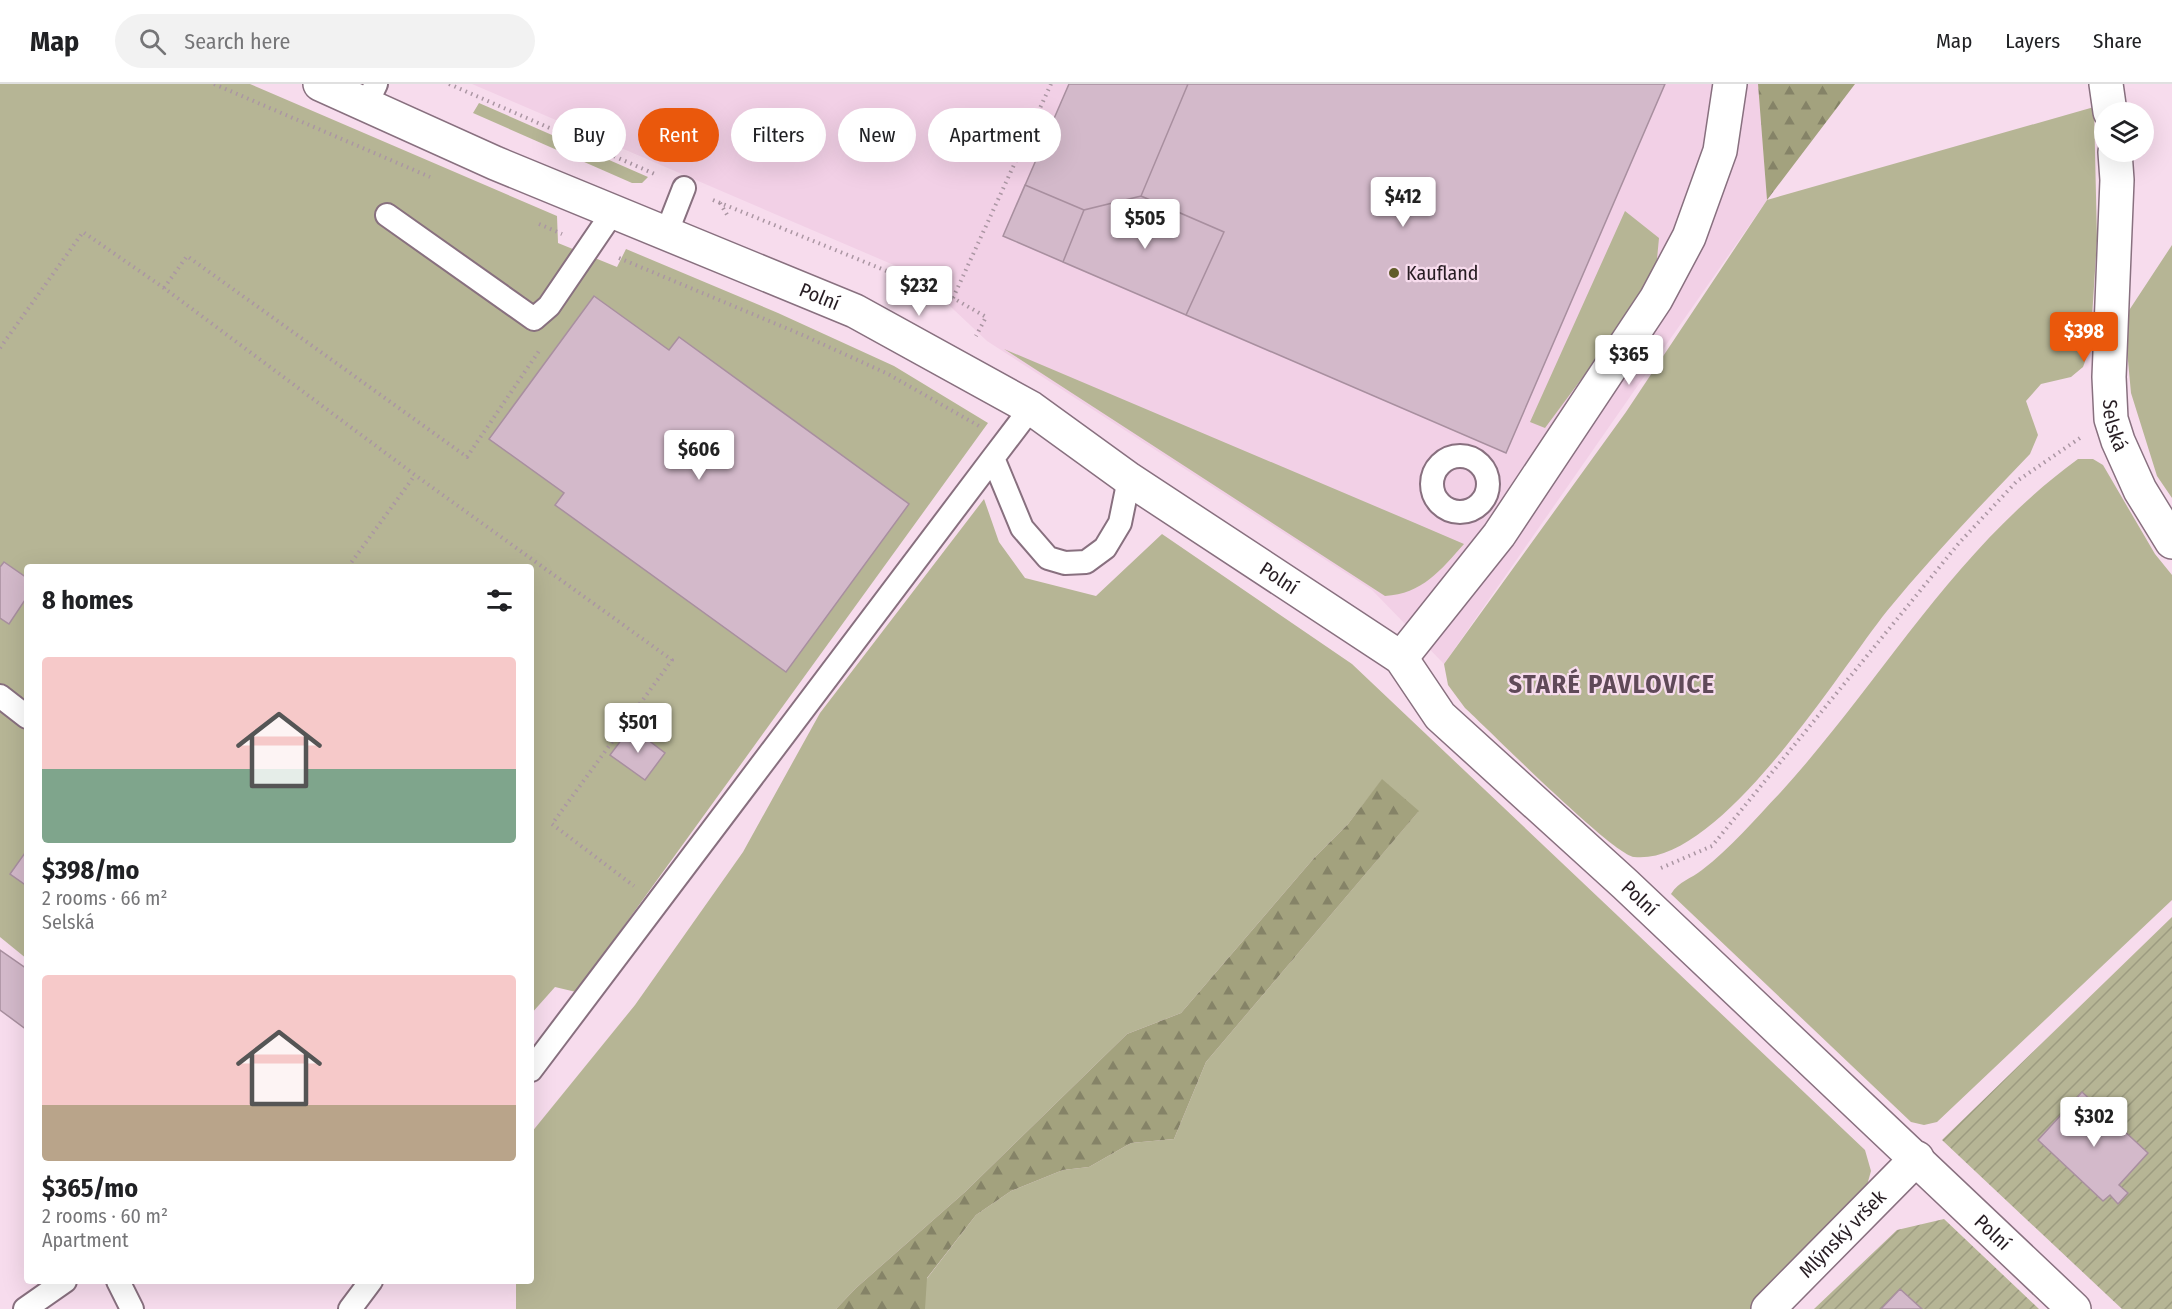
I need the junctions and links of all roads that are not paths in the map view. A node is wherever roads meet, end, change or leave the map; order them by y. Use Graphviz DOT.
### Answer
graph roads {
  1 [pos="320,84"];
  2 [pos="1730,84"];
  3 [pos="2106,84"];
  4 [pos="372,94"];
  5 [pos="2109,102"];
  6 [pos="2116,162"];
  7 [pos="684,188"];
  8 [pos="613,212"];
  9 [pos="387,215"];
  10 [pos="666,234"];
  11 [pos="1031,408"];
  12 [pos="999,449"];
  13 [pos="1129,478"];
  14 [pos="2172,542"];
  15 [pos="1401,657"];
  16 [pos="0,696"];
  17 [pos="24,715"];
  18 [pos="534,1066"];
  19 [pos="1917,1158"];
  20 [pos="61,1284"];
  21 [pos="120,1284"];
  22 [pos="369,1284"];
  23 [pos="25,1309"];
  24 [pos="132,1309"];
  25 [pos="350,1309"];
  26 [pos="1768,1309"];
  27 [pos="2074,1309"];
  1 -- 4 [label="street, Polní"];
  2 -- 15 [label="street"];
  3 -- 5 [label="street"];
  4 -- 8 [label="street, Polní"];
  6 -- 14 [label="street, Selská"];
  7 -- 10 [label="lane"];
  8 -- 9 [label="lane"];
  8 -- 10 [label="street, Polní"];
  10 -- 11 [label="street, Polní"];
  11 -- 12 [label="lane"];
  11 -- 13 [label="street, Polní"];
  12 -- 13 [label="lane"];
  12 -- 18 [label="lane"];
  13 -- 15 [label="street, Polní"];
  15 -- 19 [label="street, Polní"];
  16 -- 17 [label="lane"];
  19 -- 26 [label="street, Mlýnský vršek"];
  19 -- 27 [label="street, Polní"];
  20 -- 23 [label="lane"];
  21 -- 24 [label="lane"];
  22 -- 25 [label="lane"];
}
